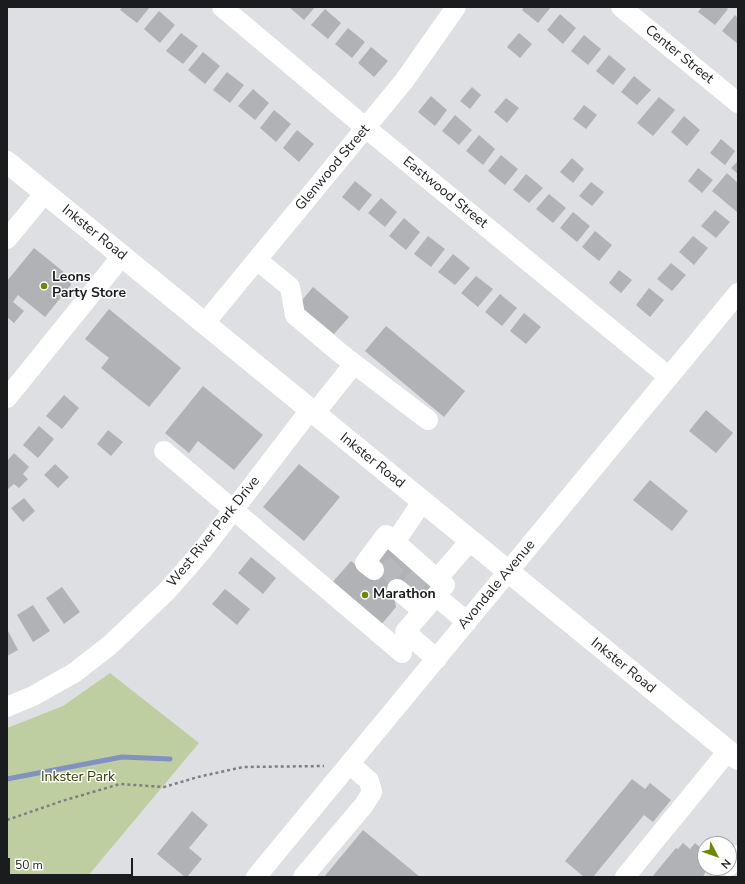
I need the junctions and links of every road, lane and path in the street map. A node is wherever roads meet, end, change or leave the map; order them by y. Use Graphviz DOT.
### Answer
graph roads {
  1 [pos="222,7"];
  2 [pos="456,7"];
  3 [pos="621,7"];
  4 [pos="738,103"];
  5 [pos="366,128"];
  6 [pos="7,162"];
  7 [pos="45,193"];
  8 [pos="7,239"];
  9 [pos="122,256"];
  10 [pos="257,260"];
  11 [pos="738,293"];
  12 [pos="204,324"];
  13 [pos="354,364"];
  14 [pos="669,377"];
  15 [pos="14,386"];
  16 [pos="7,398"];
  17 [pos="312,412"];
  18 [pos="428,420"];
  19 [pos="164,451"];
  20 [pos="422,502"];
  21 [pos="232,511"];
  22 [pos="470,541"];
  23 [pos="402,550"];
  24 [pos="374,570"];
  25 [pos="508,572"];
  26 [pos="429,585"];
  27 [pos="404,590"];
  28 [pos="467,622"];
  29 [pos="402,653"];
  30 [pos="436,659"];
  31 [pos="7,707"];
  32 [pos="733,755"];
  33 [pos="350,764"];
  34 [pos="7,820"];
  35 [pos="256,877"];
  36 [pos="302,877"];
  37 [pos="625,877"];
  1 -- 5 [label="street, Eastwood Street"];
  2 -- 5 [label="street, Glenwood Street"];
  3 -- 4 [label="street, Center Street"];
  5 -- 10 [label="street, Glenwood Street"];
  5 -- 14 [label="street, Eastwood Street"];
  6 -- 7 [label="main road, Inkster Road"];
  7 -- 8 [label="street"];
  7 -- 9 [label="main road, Inkster Road"];
  9 -- 12 [label="main road, Inkster Road"];
  9 -- 15 [label="street"];
  10 -- 12 [label="street, Glenwood Street"];
  10 -- 13 [label="street"];
  11 -- 14 [label="street, Avondale Avenue"];
  12 -- 17 [label="main road, Inkster Road"];
  13 -- 17 [label="street, West River Park Drive"];
  13 -- 18 [label="street"];
  14 -- 25 [label="street, Avondale Avenue"];
  15 -- 16 [label="street"];
  17 -- 20 [label="main road, Inkster Road"];
  17 -- 21 [label="street, West River Park Drive"];
  19 -- 21 [label="street"];
  20 -- 22 [label="main road, Inkster Road"];
  20 -- 23 [label="street"];
  21 -- 29 [label="street"];
  21 -- 31 [label="street, West River Park Drive"];
  22 -- 25 [label="main road, Inkster Road"];
  22 -- 26 [label="street"];
  23 -- 24 [label="street"];
  23 -- 26 [label="street"];
  25 -- 28 [label="street, Avondale Avenue"];
  25 -- 32 [label="main road, Inkster Road"];
  26 -- 27 [label="street"];
  26 -- 28 [label="street"];
  26 -- 30 [label="street"];
  28 -- 30 [label="street, Avondale Avenue"];
  30 -- 33 [label="street, Avondale Avenue"];
  32 -- 37 [label="street"];
  33 -- 34 [label="path"];
  33 -- 35 [label="street, Avondale Avenue"];
  33 -- 36 [label="street"];
}
